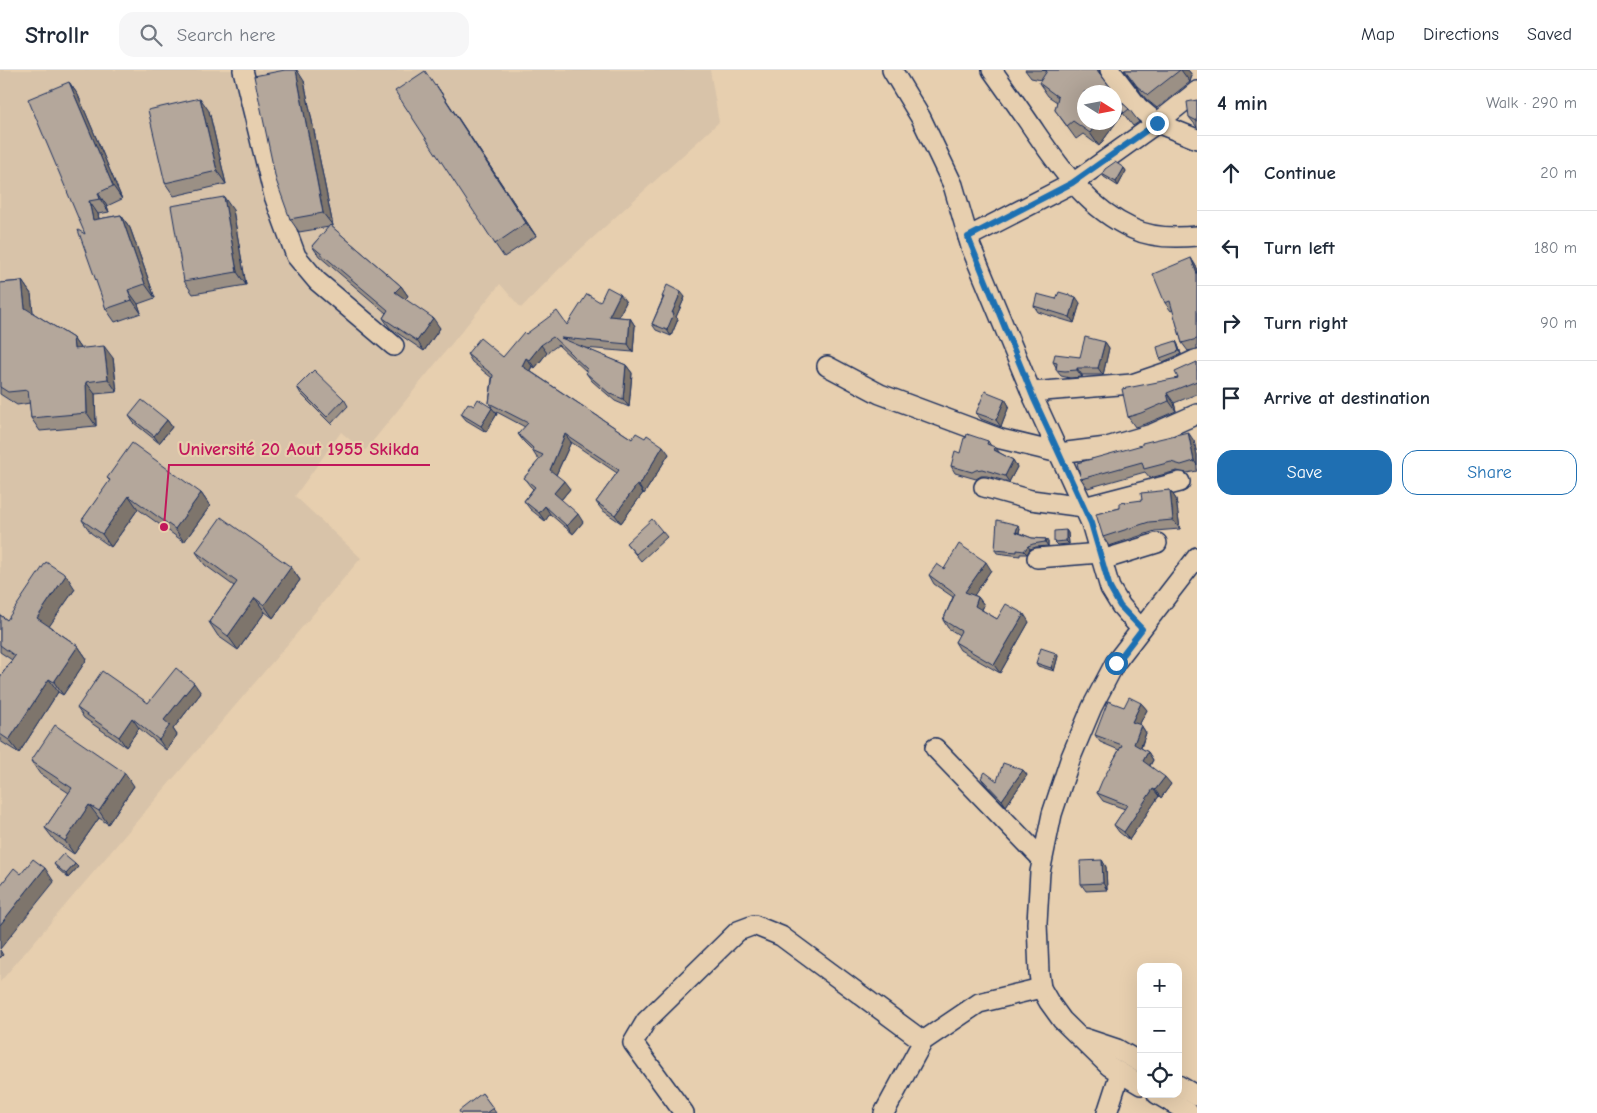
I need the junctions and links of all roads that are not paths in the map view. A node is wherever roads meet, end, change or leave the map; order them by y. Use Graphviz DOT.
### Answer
graph roads {
  1 [pos="243,70"];
  2 [pos="892,70"];
  3 [pos="992,70"];
  4 [pos="1110,70"];
  5 [pos="1197,91"];
  6 [pos="1157,123"];
  7 [pos="1197,139"];
  8 [pos="1072,183"];
  9 [pos="1197,236"];
  10 [pos="968,237"];
  11 [pos="394,346"];
  12 [pos="1197,359"];
  13 [pos="827,366"];
  14 [pos="1031,392"];
  15 [pos="1197,414"];
  16 [pos="1059,453"];
  17 [pos="1180,482"];
  18 [pos="984,487"];
  19 [pos="1084,507"];
  20 [pos="1157,544"];
  21 [pos="1101,557"];
  22 [pos="1197,557"];
  23 [pos="1038,558"];
  24 [pos="1142,629"];
  25 [pos="935,748"];
  26 [pos="1042,859"];
  27 [pos="1042,988"];
  28 [pos="1078,1036"];
  29 [pos="923,1041"];
  30 [pos="1137,1061"];
  31 [pos="1120,1073"];
  32 [pos="1137,1083"];
  33 [pos="1182,1087"];
  34 [pos="1197,1096"];
  35 [pos="1164,1098"];
  36 [pos="684,1113"];
  37 [pos="884,1113"];
  38 [pos="1107,1113"];
  39 [pos="1189,1113"];
  1 -- 11 [label="street"];
  2 -- 10 [label="street"];
  3 -- 8 [label="street"];
  4 -- 6 [label="street"];
  5 -- 6 [label="street"];
  6 -- 7 [label="street"];
  6 -- 8 [label="street"];
  8 -- 9 [label="street"];
  8 -- 10 [label="street"];
  10 -- 14 [label="street"];
  12 -- 14 [label="street"];
  13 -- 16 [label="street"];
  14 -- 16 [label="street"];
  15 -- 16 [label="street"];
  16 -- 19 [label="street"];
  17 -- 19 [label="street"];
  18 -- 19 [label="street"];
  19 -- 21 [label="street"];
  20 -- 21 [label="street"];
  21 -- 23 [label="street"];
  21 -- 24 [label="street"];
  22 -- 24 [label="street"];
  24 -- 26 [label="street"];
  25 -- 26 [label="street"];
  26 -- 27 [label="street"];
  27 -- 28 [label="street"];
  27 -- 29 [label="street"];
  28 -- 30 [label="street"];
  28 -- 31 [label="street"];
  29 -- 36 [label="street"];
  29 -- 37 [label="street"];
  31 -- 32 [label="street"];
  31 -- 38 [label="street"];
  33 -- 34 [label="street"];
  35 -- 39 [label="street"];
}
